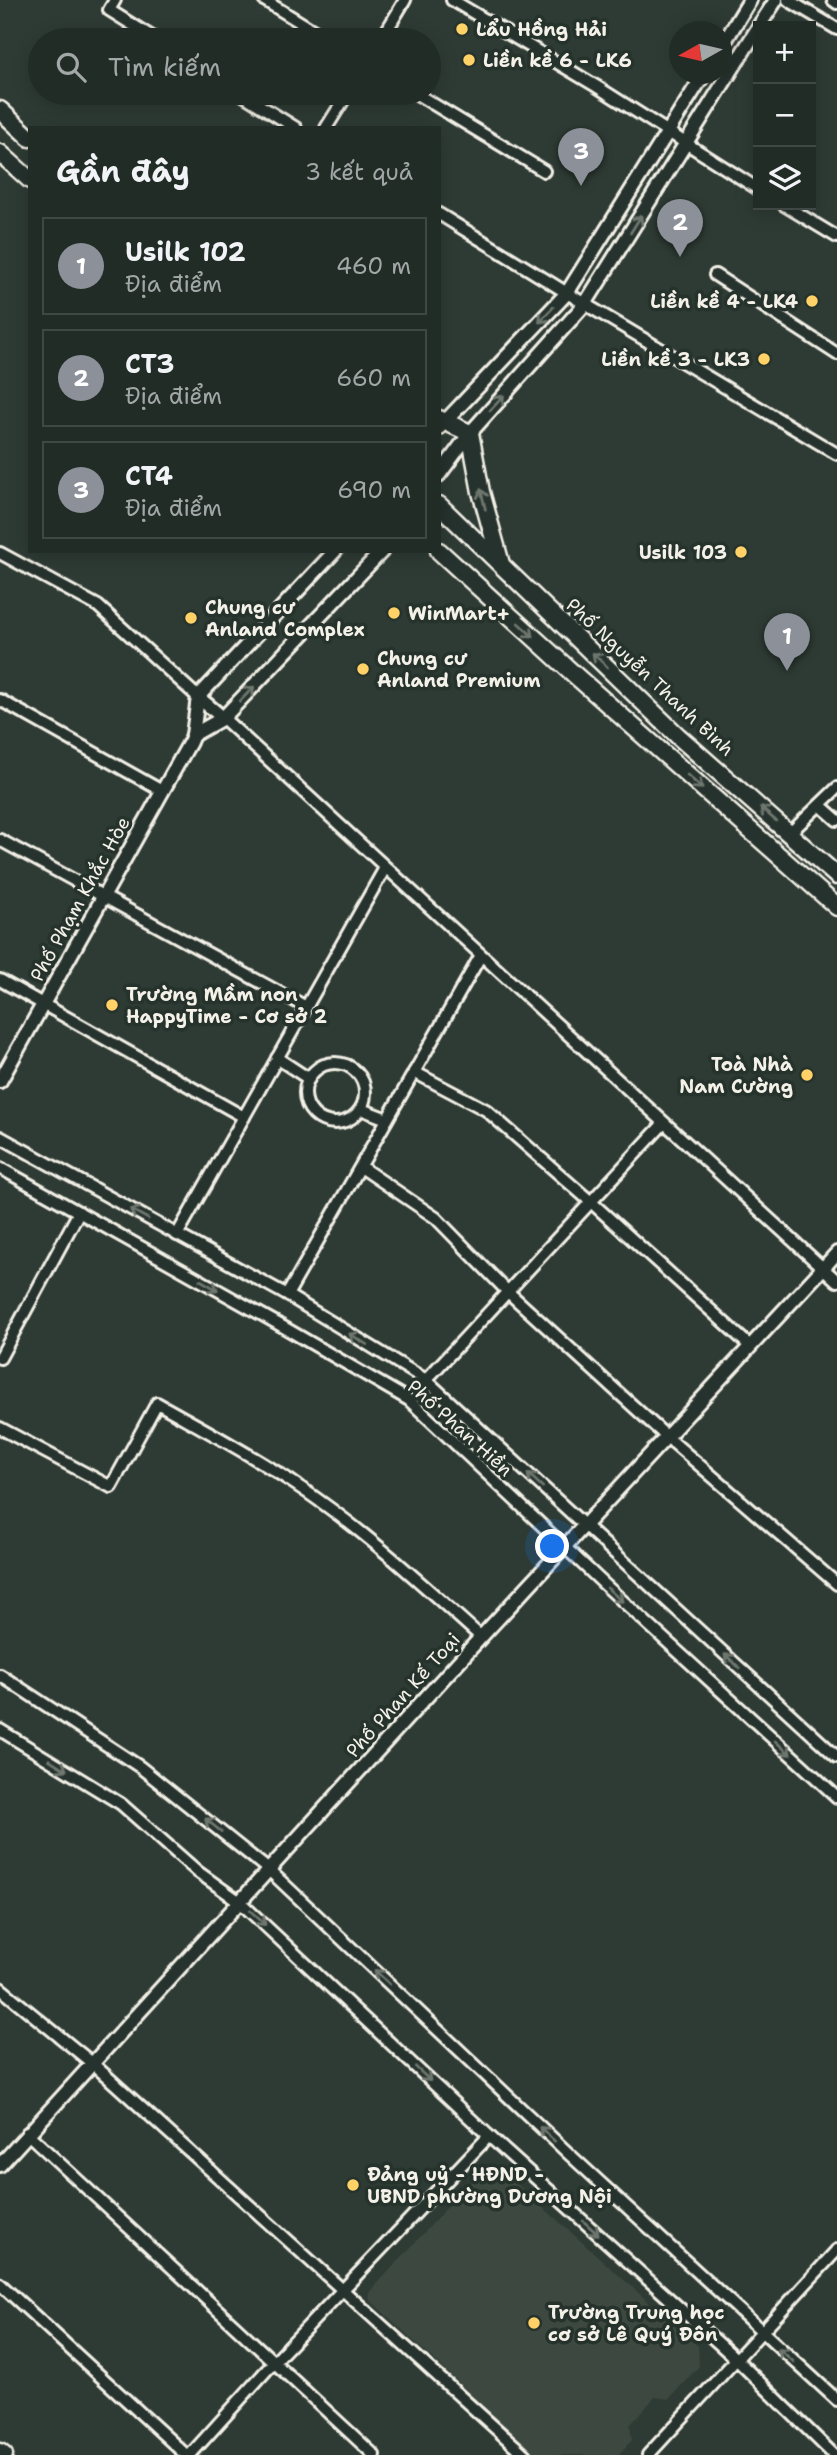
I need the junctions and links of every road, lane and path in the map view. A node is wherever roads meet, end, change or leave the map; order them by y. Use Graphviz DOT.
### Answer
graph roads {
  1 [pos="115,0"];
  2 [pos="264,0"];
  3 [pos="405,0"];
  4 [pos="452,0"];
  5 [pos="750,0"];
  6 [pos="776,0"];
  7 [pos="788,0"];
  8 [pos="763,21"];
  9 [pos="138,28"];
  10 [pos="310,28"];
  11 [pos="388,28"];
  12 [pos="837,29"];
  13 [pos="732,30"];
  14 [pos="753,36"];
  15 [pos="698,84"];
  16 [pos="259,105"];
  17 [pos="340,105"];
  18 [pos="435,105"];
  19 [pos="0,110"];
  20 [pos="293,126"];
  21 [pos="327,126"];
  22 [pos="667,132"];
  23 [pos="28,136"];
  24 [pos="685,144"];
  25 [pos="0,153"];
  26 [pos="544,171"];
  27 [pos="28,178"];
  28 [pos="753,186"];
  29 [pos="792,210"];
  30 [pos="441,215"];
  31 [pos="837,237"];
  32 [pos="715,275"];
  33 [pos="567,293"];
  34 [pos="585,304"];
  35 [pos="837,354"];
  36 [pos="442,422"];
  37 [pos="470,433"];
  38 [pos="837,454"];
  39 [pos="441,472"];
  40 [pos="441,507"];
  41 [pos="0,553"];
  42 [pos="333,553"];
  43 [pos="380,553"];
  44 [pos="441,553"];
  45 [pos="501,565"];
  46 [pos="198,697"];
  47 [pos="0,700"];
  48 [pos="223,718"];
  49 [pos="193,735"];
  50 [pos="837,788"];
  51 [pos="162,791"];
  52 [pos="820,805"];
  53 [pos="837,820"];
  54 [pos="790,834"];
  55 [pos="0,839"];
  56 [pos="385,868"];
  57 [pos="837,876"];
  58 [pos="103,897"];
  59 [pos="837,908"];
  60 [pos="481,956"];
  61 [pos="0,979"];
  62 [pos="43,1004"];
  63 [pos="306,1007"];
  64 [pos="277,1058"];
  65 [pos="414,1072"];
  66 [pos="309,1079"];
  67 [pos="0,1081"];
  68 [pos="361,1109"];
  69 [pos="244,1117"];
  70 [pos="387,1119"];
  71 [pos="664,1123"];
  72 [pos="0,1137"];
  73 [pos="361,1167"];
  74 [pos="0,1168"];
  75 [pos="591,1202"];
  76 [pos="79,1212"];
  77 [pos="177,1235"];
  78 [pos="837,1253"];
  79 [pos="823,1268"];
  80 [pos="837,1281"];
  81 [pos="508,1292"];
  82 [pos="287,1295"];
  83 [pos="750,1346"];
  84 [pos="0,1358"];
  85 [pos="426,1380"];
  86 [pos="0,1427"];
  87 [pos="667,1437"];
  88 [pos="585,1527"];
  89 [pos="565,1548"];
  90 [pos="837,1584"];
  91 [pos="481,1637"];
  92 [pos="0,1675"];
  93 [pos="0,1730"];
  94 [pos="837,1757"];
  95 [pos="837,1797"];
  96 [pos="270,1871"];
  97 [pos="240,1902"];
  98 [pos="0,1988"];
  99 [pos="92,2063"];
  100 [pos="27,2133"];
  101 [pos="489,2136"];
  102 [pos="0,2165"];
  103 [pos="837,2250"];
  104 [pos="0,2284"];
  105 [pos="343,2290"];
  106 [pos="761,2332"];
  107 [pos="736,2360"];
  108 [pos="274,2362"];
  109 [pos="837,2400"];
  110 [pos="0,2451"];
  111 [pos="832,2454"];
  112 [pos="5,2455"];
  113 [pos="188,2455"];
  114 [pos="374,2455"];
  115 [pos="524,2455"];
  116 [pos="648,2455"];
  1 -- 9 [label="street"];
  2 -- 10 [label="street"];
  3 -- 11 [label="street"];
  4 -- 22 [label="street"];
  5 -- 13 [label="street"];
  6 -- 8 [label="street"];
  7 -- 12 [label="street"];
  14 -- 24 [label="street"];
  15 -- 22 [label="street"];
  16 -- 20 [label="street"];
  17 -- 21 [label="street"];
  18 -- 26 [label="street"];
  19 -- 23 [label="main road"];
  22 -- 24 [label="street"];
  22 -- 33 [label="street"];
  24 -- 28 [label="street"];
  34 -- 24 [label="street, one-way"];
  25 -- 27 [label="main road"];
  29 -- 31 [label="street"];
  30 -- 33 [label="street"];
  32 -- 35 [label="street"];
  33 -- 34 [label="street"];
  33 -- 36 [label="street, one-way"];
  37 -- 34 [label="street, one-way"];
  34 -- 38 [label="street"];
  36 -- 37 [label="main road"];
  37 -- 39 [label="street"];
  45 -- 37 [label="main road, one-way"];
  40 -- 45 [label="main road, Phố Nguyễn Thanh Bình"];
  41 -- 46 [label="street"];
  42 -- 46 [label="street"];
  48 -- 43 [label="street, one-way"];
  44 -- 59 [label="main road, one-way"];
  54 -- 45 [label="main road, Phố Nguyễn Thanh Bình, one-way"];
  46 -- 48 [label="street"];
  46 -- 49 [label="street, Phố Phạm Khắc Hòe"];
  47 -- 51 [label="street"];
  48 -- 49 [label="street"];
  48 -- 56 [label="street"];
  49 -- 51 [label="street, Phố Phạm Khắc Hòe"];
  50 -- 52 [label="street"];
  51 -- 58 [label="street, Phố Phạm Khắc Hòe"];
  52 -- 53 [label="street"];
  52 -- 54 [label="street"];
  54 -- 57 [label="main road, Phố Nguyễn Thanh Bình"];
  55 -- 58 [label="street"];
  56 -- 60 [label="street"];
  56 -- 63 [label="street"];
  58 -- 62 [label="street, Phố Phạm Khắc Hòe"];
  58 -- 63 [label="street"];
  60 -- 65 [label="street"];
  60 -- 71 [label="street"];
  61 -- 62 [label="street"];
  62 -- 67 [label="street, Phố Phạm Khắc Hòe"];
  62 -- 69 [label="street"];
  63 -- 64 [label="street"];
  64 -- 66 [label="street"];
  64 -- 69 [label="street"];
  65 -- 70 [label="street"];
  65 -- 75 [label="street"];
  66 -- 68 [label="street"];
  66 -- 68 [label="street"];
  68 -- 70 [label="street"];
  69 -- 77 [label="street"];
  70 -- 73 [label="street"];
  71 -- 75 [label="street"];
  71 -- 79 [label="street"];
  77 -- 72 [label="street, Phố Phan Hiền, one-way"];
  73 -- 81 [label="street"];
  73 -- 82 [label="street"];
  74 -- 76 [label="street, Phố Phan Hiền"];
  75 -- 81 [label="street"];
  75 -- 83 [label="street"];
  76 -- 84 [label="street"];
  76 -- 89 [label="street, Phố Phan Hiền, one-way"];
  77 -- 82 [label="street, Phố Phan Hiền"];
  78 -- 79 [label="street, Phố Phan Kế Toại"];
  79 -- 80 [label="street"];
  79 -- 83 [label="street, Phố Phan Kế Toại"];
  81 -- 85 [label="street"];
  81 -- 87 [label="street"];
  85 -- 82 [label="street, Phố Phan Hiền, one-way"];
  83 -- 87 [label="street, Phố Phan Kế Toại"];
  88 -- 85 [label="street, Phố Phan Hiền, one-way"];
  86 -- 91 [label="street"];
  87 -- 88 [label="street, Phố Phan Kế Toại"];
  87 -- 90 [label="street"];
  88 -- 89 [label="street, Phố Phan Kế Toại"];
  94 -- 88 [label="street, Phố Phan Hiền, one-way"];
  89 -- 91 [label="street, Phố Phan Kế Toại"];
  89 -- 95 [label="street, Phố Phan Hiền, one-way"];
  91 -- 96 [label="street, Phố Phan Kế Toại"];
  96 -- 92 [label="street, one-way"];
  93 -- 97 [label="street, one-way"];
  96 -- 97 [label="street, Phố Phan Kế Toại"];
  106 -- 96 [label="street, one-way"];
  97 -- 99 [label="street, Phố Phan Kế Toại"];
  97 -- 101 [label="street, one-way"];
  98 -- 99 [label="street"];
  99 -- 100 [label="street, Phố Phan Kế Toại"];
  99 -- 105 [label="street"];
  100 -- 102 [label="street, Phố Phan Kế Toại"];
  100 -- 108 [label="street"];
  101 -- 105 [label="street"];
  101 -- 107 [label="street, one-way"];
  103 -- 106 [label="street"];
  104 -- 113 [label="street"];
  105 -- 108 [label="street"];
  105 -- 115 [label="street"];
  106 -- 107 [label="street"];
  109 -- 106 [label="street, one-way"];
  107 -- 111 [label="street"];
  107 -- 116 [label="street"];
  108 -- 113 [label="street"];
  108 -- 114 [label="street"];
  110 -- 112 [label="main road"];
}
